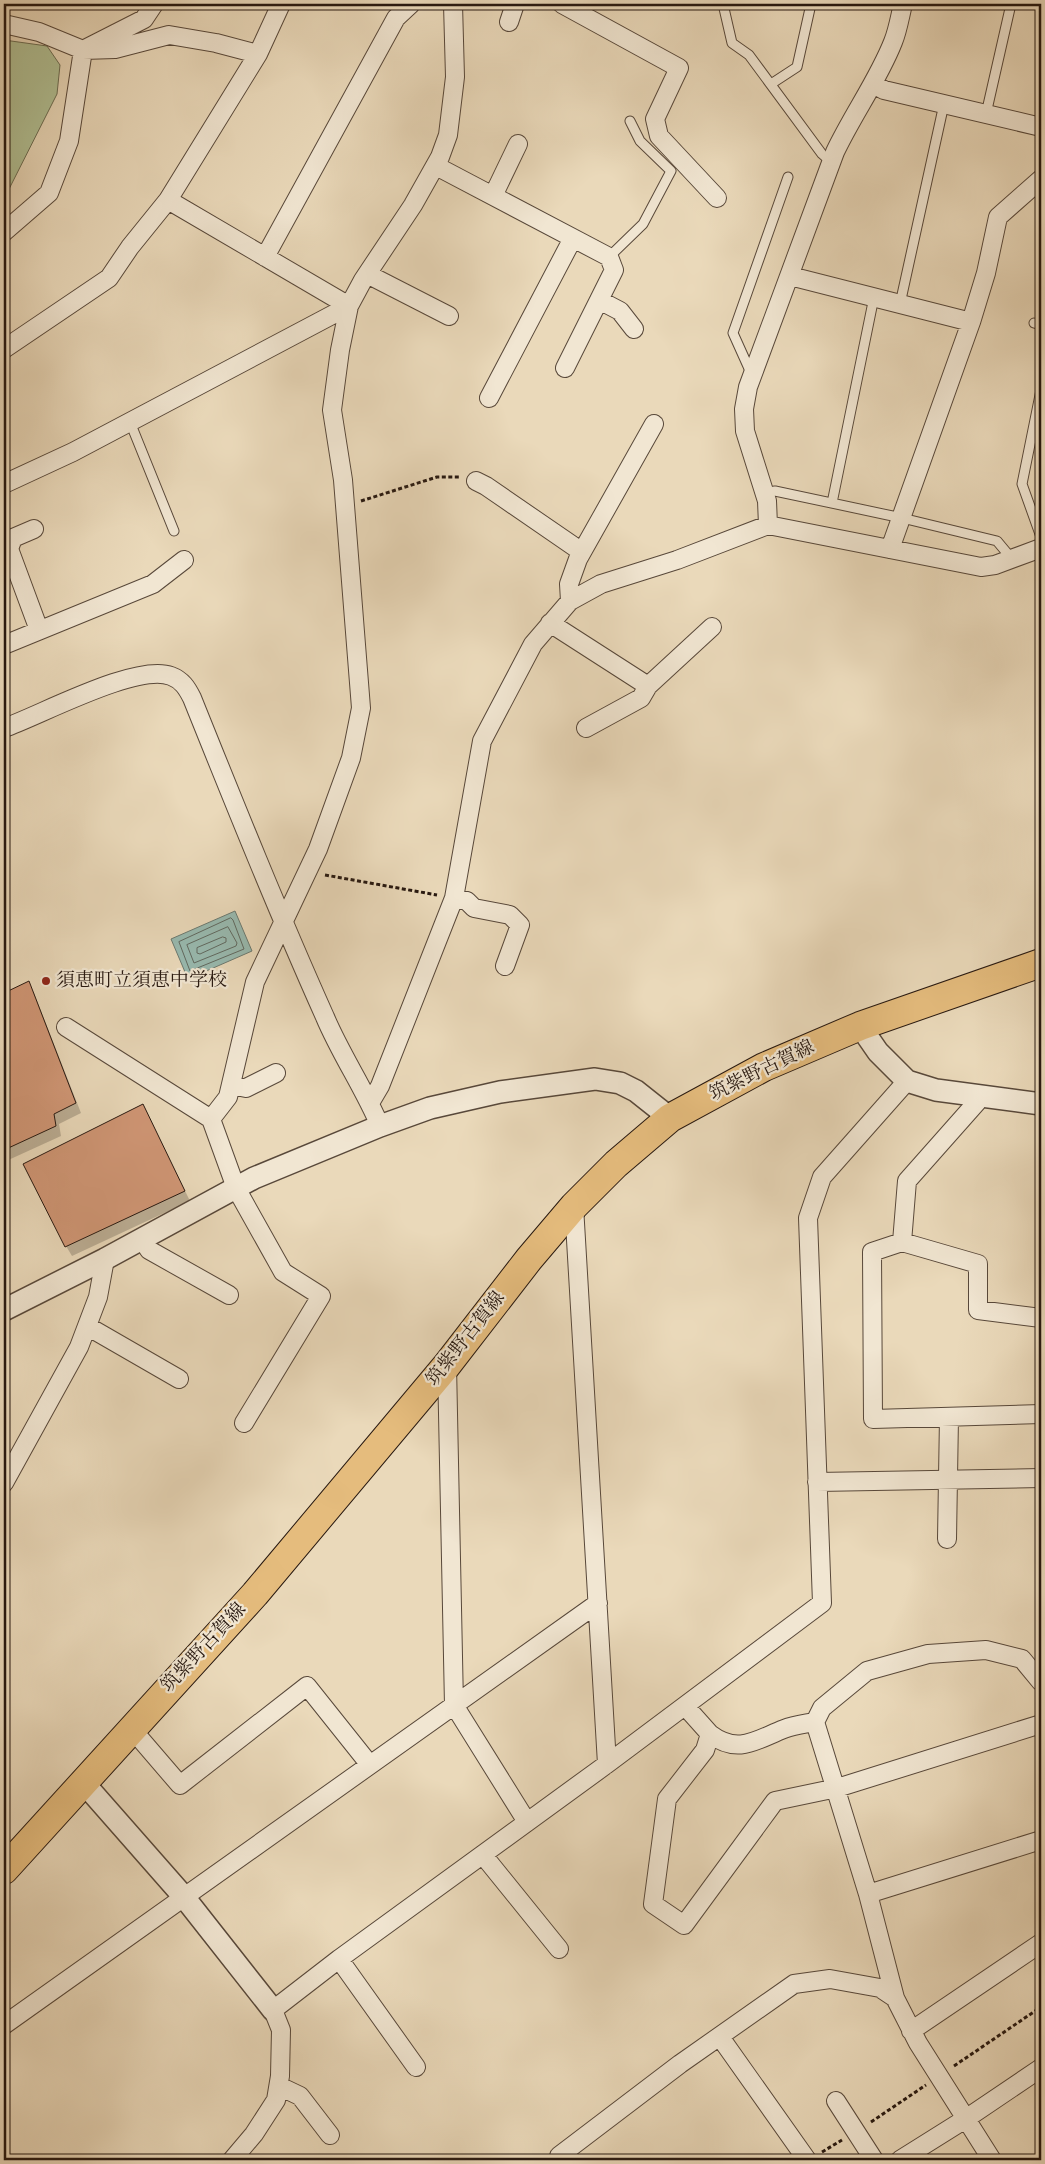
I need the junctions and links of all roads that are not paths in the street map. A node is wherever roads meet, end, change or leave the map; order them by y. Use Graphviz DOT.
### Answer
graph roads {
  1 [pos="154,4"];
  2 [pos="282,4"];
  3 [pos="411,4"];
  4 [pos="453,4"];
  5 [pos="515,4"];
  6 [pos="562,4"];
  7 [pos="723,4"];
  8 [pos="811,4"];
  9 [pos="903,4"];
  10 [pos="1011,4"];
  11 [pos="509,22"];
  12 [pos="4,24"];
  13 [pos="83,50"];
  14 [pos="258,54"];
  15 [pos="771,84"];
  16 [pos="873,84"];
  17 [pos="944,104"];
  18 [pos="986,114"];
  19 [pos="630,121"];
  20 [pos="1041,127"];
  21 [pos="518,144"];
  22 [pos="831,162"];
  23 [pos="436,166"];
  24 [pos="788,177"];
  25 [pos="1041,179"];
  26 [pos="493,196"];
  27 [pos="717,198"];
  28 [pos="168,200"];
  29 [pos="4,232"];
  30 [pos="572,238"];
  31 [pos="265,257"];
  32 [pos="609,257"];
  33 [pos="367,274"];
  34 [pos="790,276"];
  35 [pos="874,297"];
  36 [pos="599,300"];
  37 [pos="900,304"];
  38 [pos="349,306"];
  39 [pos="449,316"];
  40 [pos="971,322"];
  41 [pos="634,329"];
  42 [pos="4,349"];
  43 [pos="565,368"];
  44 [pos="752,376"];
  45 [pos="1041,390"];
  46 [pos="489,398"];
  47 [pos="130,422"];
  48 [pos="654,424"];
  49 [pos="476,482"];
  50 [pos="4,484"];
  51 [pos="764,493"];
  52 [pos="832,503"];
  53 [pos="902,518"];
  54 [pos="768,525"];
  55 [pos="34,530"];
  56 [pos="174,531"];
  57 [pos="1041,537"];
  58 [pos="1041,548"];
  59 [pos="890,549"];
  60 [pos="582,552"];
  61 [pos="1012,559"];
  62 [pos="184,560"];
  63 [pos="570,600"];
  64 [pos="550,623"];
  65 [pos="712,627"];
  66 [pos="40,630"];
  67 [pos="4,645"];
  68 [pos="648,686"];
  69 [pos="4,728"];
  70 [pos="586,728"];
  71 [pos="454,898"];
  72 [pos="283,924"];
  73 [pos="1041,963"];
  74 [pos="505,966"];
  75 [pos="66,1026"];
  76 [pos="860,1026"];
  77 [pos="276,1073"];
  78 [pos="907,1081"];
  79 [pos="231,1085"];
  80 [pos="978,1102"];
  81 [pos="370,1103"];
  82 [pos="1041,1104"];
  83 [pos="670,1118"];
  84 [pos="211,1119"];
  85 [pos="380,1126"];
  86 [pos="236,1188"];
  87 [pos="574,1206"];
  88 [pos="142,1239"];
  89 [pos="902,1242"];
  90 [pos="105,1259"];
  91 [pos="229,1295"];
  92 [pos="4,1310"];
  93 [pos="1041,1318"];
  94 [pos="87,1326"];
  95 [pos="447,1366"];
  96 [pos="180,1379"];
  97 [pos="1041,1414"];
  98 [pos="949,1417"];
  99 [pos="244,1423"];
  100 [pos="1041,1478"];
  101 [pos="949,1480"];
  102 [pos="817,1482"];
  103 [pos="4,1483"];
  104 [pos="947,1539"];
  105 [pos="598,1603"];
  106 [pos="1041,1682"];
  107 [pos="454,1705"];
  108 [pos="685,1706"];
  109 [pos="815,1722"];
  110 [pos="1041,1724"];
  111 [pos="131,1728"];
  112 [pos="710,1734"];
  113 [pos="607,1764"];
  114 [pos="370,1765"];
  115 [pos="83,1782"];
  116 [pos="837,1788"];
  117 [pos="527,1822"];
  118 [pos="1041,1840"];
  119 [pos="482,1855"];
  120 [pos="4,1870"];
  121 [pos="868,1894"];
  122 [pos="184,1897"];
  123 [pos="1041,1942"];
  124 [pos="559,1950"];
  125 [pos="339,1959"];
  126 [pos="895,1998"];
  127 [pos="273,2010"];
  128 [pos="4,2026"];
  129 [pos="911,2031"];
  130 [pos="720,2037"];
  131 [pos="416,2067"];
  132 [pos="1041,2068"];
  133 [pos="279,2086"];
  134 [pos="836,2101"];
  135 [pos="967,2118"];
  136 [pos="330,2135"];
  137 [pos="559,2156"];
  138 [pos="232,2160"];
  139 [pos="807,2160"];
  140 [pos="874,2160"];
  141 [pos="900,2160"];
  142 [pos="992,2160"];
  1 -- 13 [label="street"];
  2 -- 14 [label="street"];
  3 -- 31 [label="street"];
  4 -- 23 [label="street"];
  5 -- 11 [label="street"];
  6 -- 27 [label="street"];
  7 -- 15 [label="lane"];
  8 -- 15 [label="lane"];
  9 -- 16 [label="street"];
  10 -- 18 [label="lane"];
  12 -- 13 [label="street"];
  13 -- 14 [label="street"];
  13 -- 29 [label="street"];
  14 -- 28 [label="street"];
  15 -- 22 [label="lane"];
  16 -- 17 [label="street"];
  16 -- 22 [label="street"];
  17 -- 18 [label="street"];
  17 -- 37 [label="lane"];
  18 -- 20 [label="street"];
  19 -- 32 [label="lane"];
  21 -- 26 [label="street"];
  22 -- 34 [label="street"];
  23 -- 26 [label="street"];
  23 -- 33 [label="street"];
  24 -- 44 [label="lane"];
  25 -- 40 [label="street"];
  26 -- 30 [label="street"];
  28 -- 31 [label="street"];
  28 -- 42 [label="street"];
  30 -- 32 [label="street"];
  30 -- 46 [label="street"];
  31 -- 38 [label="street"];
  32 -- 36 [label="street"];
  33 -- 38 [label="street"];
  33 -- 39 [label="street"];
  34 -- 35 [label="street"];
  34 -- 44 [label="street"];
  35 -- 37 [label="street"];
  35 -- 52 [label="lane"];
  36 -- 41 [label="street"];
  36 -- 43 [label="street"];
  37 -- 40 [label="street"];
  38 -- 47 [label="street"];
  38 -- 72 [label="street"];
  40 -- 53 [label="street"];
  44 -- 51 [label="street"];
  45 -- 57 [label="lane"];
  47 -- 50 [label="street"];
  47 -- 56 [label="lane"];
  48 -- 60 [label="street"];
  49 -- 60 [label="street"];
  51 -- 52 [label="lane"];
  51 -- 54 [label="street"];
  52 -- 53 [label="lane"];
  53 -- 59 [label="street"];
  53 -- 61 [label="lane"];
  54 -- 59 [label="street"];
  54 -- 63 [label="street"];
  55 -- 66 [label="street"];
  58 -- 61 [label="street"];
  59 -- 61 [label="street"];
  60 -- 63 [label="street"];
  62 -- 66 [label="street"];
  63 -- 64 [label="street"];
  64 -- 68 [label="street"];
  64 -- 71 [label="street"];
  65 -- 68 [label="street"];
  66 -- 67 [label="street"];
  68 -- 70 [label="street"];
  69 -- 72 [label="street"];
  71 -- 74 [label="street"];
  71 -- 81 [label="street"];
  72 -- 79 [label="street"];
  72 -- 81 [label="street"];
  73 -- 76 [label="main road, 筑紫野古賀線"];
  75 -- 84 [label="street"];
  76 -- 78 [label="street"];
  76 -- 83 [label="main road, 筑紫野古賀線"];
  77 -- 79 [label="street"];
  78 -- 82 [label="street"];
  78 -- 102 [label="street"];
  79 -- 84 [label="street"];
  80 -- 89 [label="street"];
  81 -- 85 [label="street"];
  83 -- 85 [label="street"];
  83 -- 87 [label="main road, 筑紫野古賀線"];
  84 -- 86 [label="street"];
  85 -- 86 [label="street"];
  86 -- 88 [label="street"];
  86 -- 99 [label="street"];
  87 -- 95 [label="main road, 筑紫野古賀線"];
  87 -- 105 [label="street"];
  88 -- 90 [label="street"];
  88 -- 91 [label="street"];
  89 -- 93 [label="street"];
  89 -- 98 [label="street"];
  90 -- 92 [label="street"];
  90 -- 94 [label="street"];
  94 -- 96 [label="street"];
  94 -- 103 [label="street"];
  95 -- 107 [label="street"];
  95 -- 111 [label="main road, 筑紫野古賀線"];
  97 -- 98 [label="street"];
  98 -- 101 [label="street"];
  100 -- 101 [label="street"];
  101 -- 102 [label="street"];
  101 -- 104 [label="street"];
  102 -- 108 [label="street"];
  105 -- 107 [label="street"];
  105 -- 113 [label="street"];
  106 -- 109 [label="street"];
  107 -- 114 [label="street"];
  107 -- 117 [label="street"];
  108 -- 112 [label="street"];
  108 -- 113 [label="street"];
  109 -- 112 [label="street"];
  109 -- 116 [label="street"];
  110 -- 116 [label="street"];
  111 -- 114 [label="street"];
  111 -- 115 [label="main road, 筑紫野古賀線"];
  112 -- 116 [label="street"];
  113 -- 117 [label="street"];
  114 -- 122 [label="street"];
  115 -- 120 [label="main road, 筑紫野古賀線"];
  115 -- 122 [label="street"];
  116 -- 121 [label="street"];
  117 -- 119 [label="street"];
  118 -- 121 [label="street"];
  119 -- 124 [label="street"];
  119 -- 125 [label="street"];
  121 -- 126 [label="street"];
  122 -- 127 [label="street"];
  122 -- 128 [label="street"];
  123 -- 129 [label="street"];
  125 -- 127 [label="street"];
  125 -- 131 [label="street"];
  126 -- 129 [label="street"];
  126 -- 130 [label="street"];
  127 -- 133 [label="street"];
  129 -- 135 [label="street"];
  130 -- 137 [label="street"];
  130 -- 139 [label="street"];
  132 -- 135 [label="street"];
  133 -- 136 [label="street"];
  133 -- 138 [label="street"];
  134 -- 140 [label="street"];
  135 -- 141 [label="street"];
  135 -- 142 [label="street"];
}
